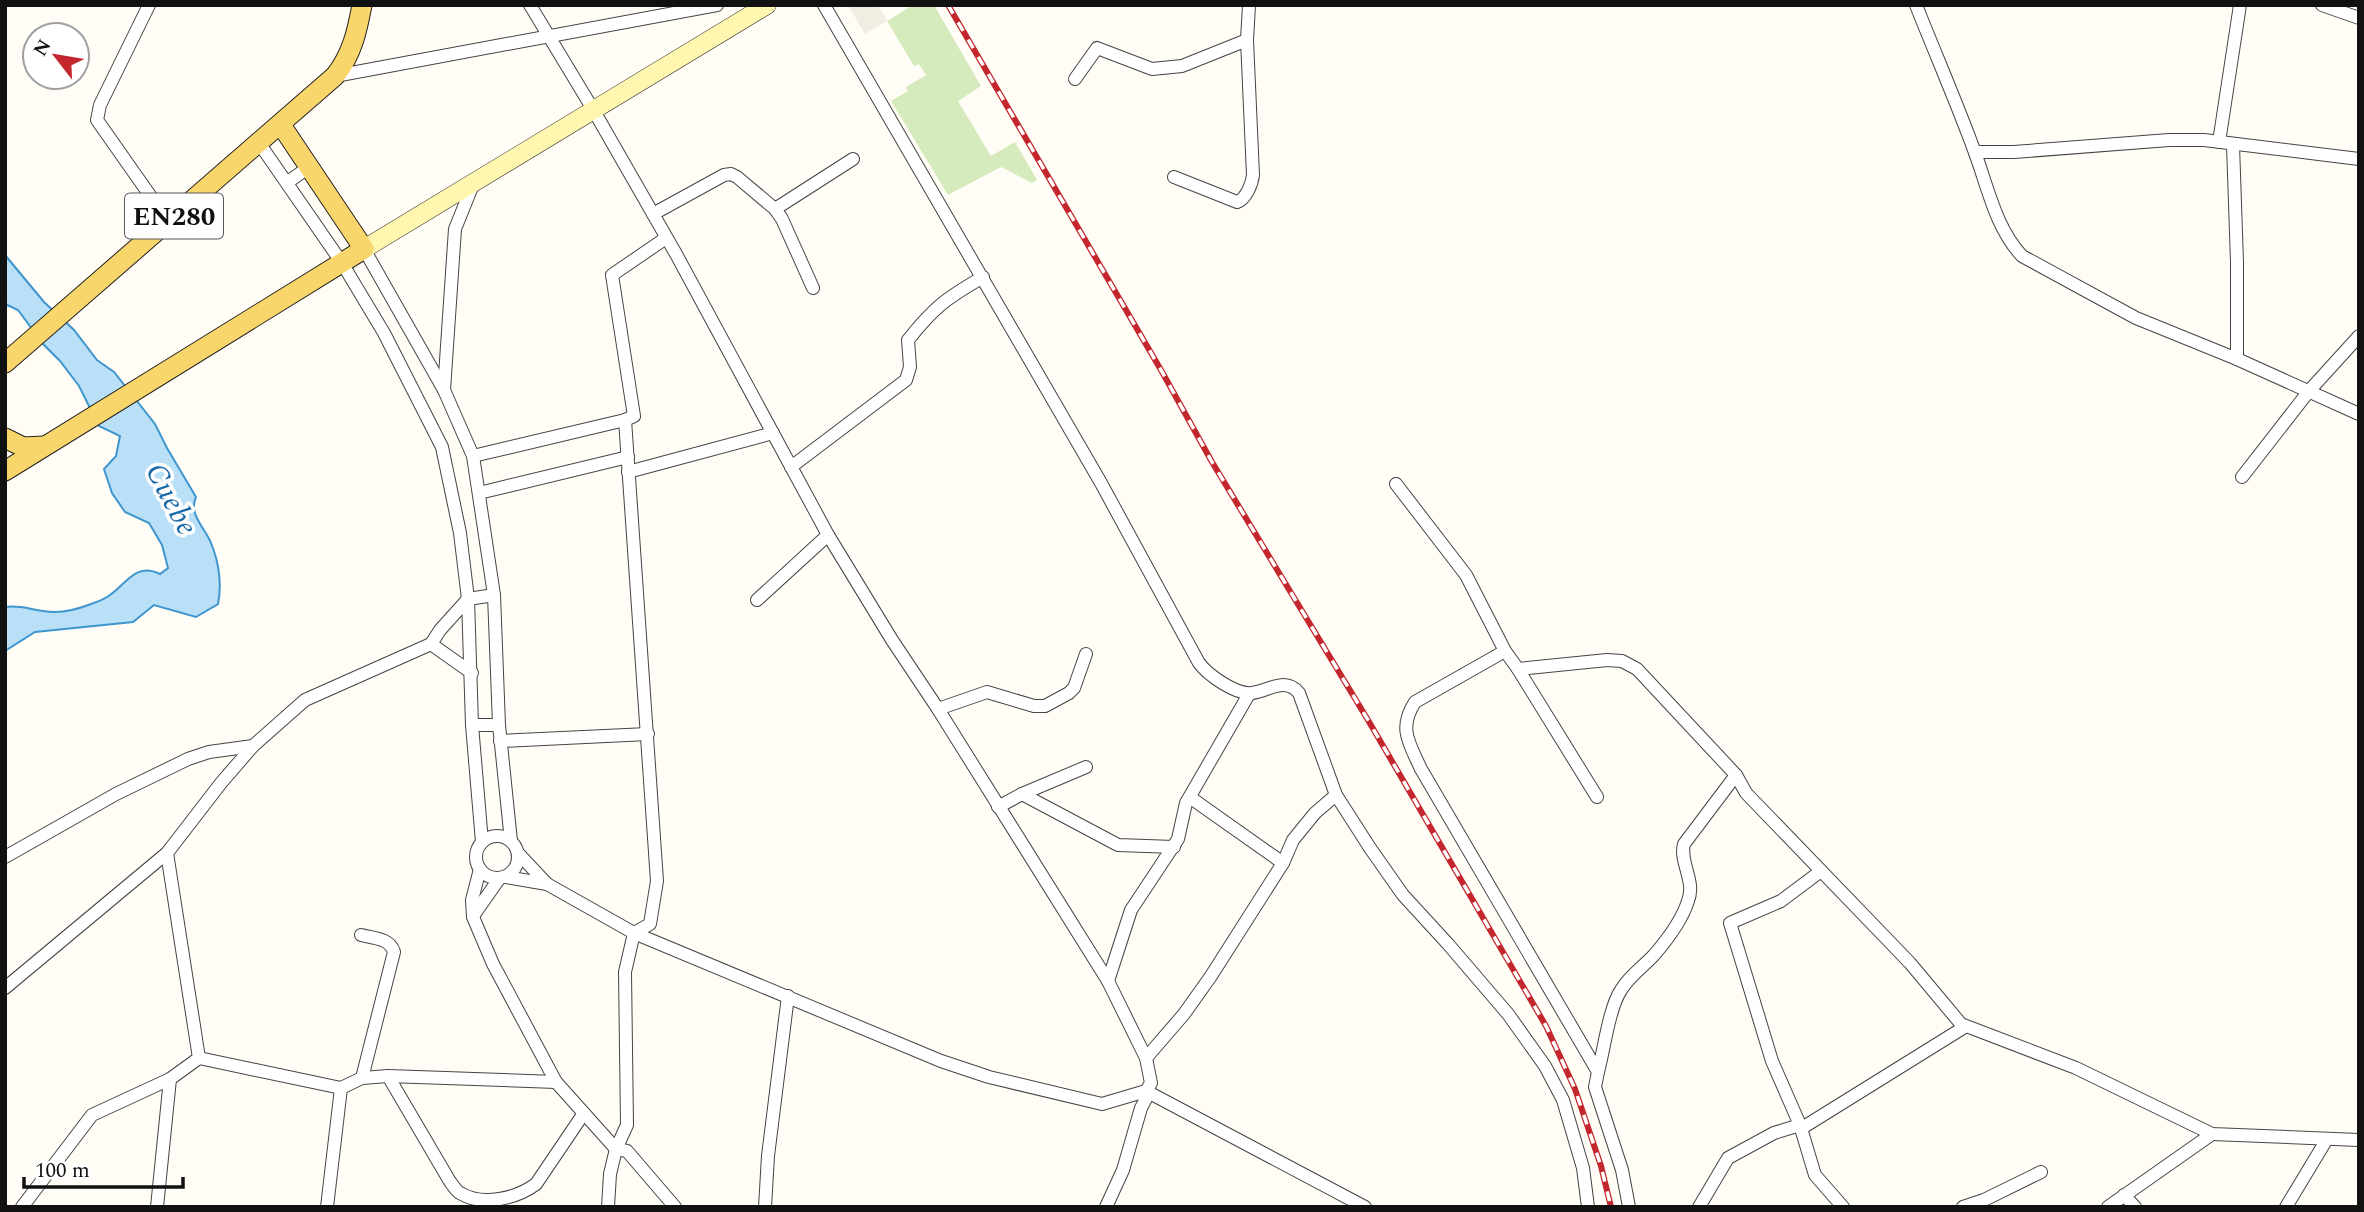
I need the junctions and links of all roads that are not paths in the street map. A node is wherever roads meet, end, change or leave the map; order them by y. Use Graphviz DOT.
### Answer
graph roads {
  1 [pos="149,5"];
  2 [pos="362,5"];
  3 [pos="530,5"];
  4 [pos="717,5"];
  5 [pos="767,5"];
  6 [pos="824,5"];
  7 [pos="1249,5"];
  8 [pos="1916,5"];
  9 [pos="2240,5"];
  10 [pos="2322,5"];
  11 [pos="2359,18"];
  12 [pos="547,35"];
  13 [pos="1247,40"];
  14 [pos="335,76"];
  15 [pos="1075,79"];
  16 [pos="594,111"];
  17 [pos="281,125"];
  18 [pos="2219,142"];
  19 [pos="259,143"];
  20 [pos="2233,145"];
  21 [pos="1975,152"];
  22 [pos="853,159"];
  23 [pos="2359,159"];
  24 [pos="309,167"];
  25 [pos="1174,177"];
  26 [pos="474,182"];
  27 [pos="288,183"];
  28 [pos="439,203"];
  29 [pos="775,209"];
  30 [pos="653,214"];
  31 [pos="168,221"];
  32 [pos="455,229"];
  33 [pos="666,238"];
  34 [pos="364,249"];
  35 [pos="342,263"];
  36 [pos="984,277"];
  37 [pos="813,288"];
  38 [pos="2359,336"];
  39 [pos="2237,359"];
  40 [pos="6,360"];
  41 [pos="444,390"];
  42 [pos="2309,391"];
  43 [pos="2359,414"];
  44 [pos="625,420"];
  45 [pos="773,433"];
  46 [pos="465,436"];
  47 [pos="5,438"];
  48 [pos="45,446"];
  49 [pos="442,447"];
  50 [pos="473,456"];
  51 [pos="628,457"];
  52 [pos="791,467"];
  53 [pos="5,471"];
  54 [pos="628,472"];
  55 [pos="2242,477"];
  56 [pos="1396,484"];
  57 [pos="479,493"];
  58 [pos="828,535"];
  59 [pos="494,595"];
  60 [pos="468,599"];
  61 [pos="757,600"];
  62 [pos="431,644"];
  63 [pos="1506,651"];
  64 [pos="1086,654"];
  65 [pos="1518,669"];
  66 [pos="472,673"];
  67 [pos="1249,694"];
  68 [pos="938,709"];
  69 [pos="499,725"];
  70 [pos="472,726"];
  71 [pos="648,734"];
  72 [pos="500,741"];
  73 [pos="253,746"];
  74 [pos="1086,767"];
  75 [pos="1736,775"];
  76 [pos="1022,794"];
  77 [pos="1336,795"];
  78 [pos="1597,797"];
  79 [pos="1191,798"];
  80 [pos="998,807"];
  81 [pos="511,841"];
  82 [pos="482,842"];
  83 [pos="1174,847"];
  84 [pos="167,853"];
  85 [pos="518,853"];
  86 [pos="5,857"];
  87 [pos="1283,863"];
  88 [pos="480,869"];
  89 [pos="1821,871"];
  90 [pos="502,878"];
  91 [pos="547,884"];
  92 [pos="473,917"];
  93 [pos="634,933"];
  94 [pos="361,935"];
  95 [pos="1108,981"];
  96 [pos="5,988"];
  97 [pos="788,996"];
  98 [pos="1961,1024"];
  99 [pos="199,1058"];
  100 [pos="1146,1058"];
  101 [pos="1598,1072"];
  102 [pos="388,1076"];
  103 [pos="362,1078"];
  104 [pos="170,1079"];
  105 [pos="556,1082"];
  106 [pos="341,1088"];
  107 [pos="1147,1092"];
  108 [pos="584,1113"];
  109 [pos="1800,1125"];
  110 [pos="2213,1134"];
  111 [pos="2327,1139"];
  112 [pos="2359,1140"];
  113 [pos="616,1149"];
  114 [pos="2041,1172"];
  115 [pos="2124,1195"];
  116 [pos="1702,1202"];
  117 [pos="1362,1206"];
  118 [pos="22,1207"];
  119 [pos="157,1207"];
  120 [pos="327,1207"];
  121 [pos="608,1207"];
  122 [pos="675,1207"];
  123 [pos="765,1207"];
  124 [pos="1106,1207"];
  125 [pos="1588,1207"];
  126 [pos="1629,1207"];
  127 [pos="1714,1207"];
  128 [pos="1843,1207"];
  129 [pos="1963,1207"];
  130 [pos="2108,1207"];
  131 [pos="2135,1207"];
  132 [pos="2286,1207"];
  1 -- 31 [label="street"];
  2 -- 14 [label="main road, EN280"];
  3 -- 12 [label="street"];
  4 -- 12 [label="street"];
  5 -- 16 [label="main road"];
  6 -- 36 [label="street"];
  7 -- 13 [label="street"];
  8 -- 21 [label="street"];
  9 -- 18 [label="street"];
  10 -- 11 [label="street"];
  12 -- 14 [label="street"];
  12 -- 16 [label="street"];
  13 -- 15 [label="street"];
  13 -- 25 [label="street"];
  14 -- 17 [label="main road, EN280"];
  16 -- 26 [label="main road"];
  16 -- 30 [label="street"];
  17 -- 19 [label="main road, EN280"];
  17 -- 24 [label="main road"];
  18 -- 20 [label="street"];
  18 -- 21 [label="street"];
  19 -- 27 [label="street"];
  19 -- 31 [label="main road, EN280"];
  20 -- 23 [label="street"];
  20 -- 39 [label="street"];
  21 -- 39 [label="street"];
  22 -- 29 [label="street"];
  24 -- 27 [label="street"];
  24 -- 34 [label="main road"];
  26 -- 28 [label="main road"];
  26 -- 32 [label="street"];
  27 -- 35 [label="street"];
  28 -- 32 [label="street"];
  28 -- 34 [label="main road"];
  29 -- 30 [label="street"];
  29 -- 37 [label="street"];
  30 -- 33 [label="street"];
  31 -- 40 [label="main road, EN280"];
  32 -- 41 [label="street"];
  33 -- 44 [label="street"];
  33 -- 45 [label="street"];
  34 -- 35 [label="main road"];
  34 -- 41 [label="street"];
  35 -- 48 [label="main road"];
  35 -- 49 [label="street"];
  36 -- 52 [label="street"];
  36 -- 67 [label="street"];
  38 -- 42 [label="street"];
  39 -- 42 [label="street"];
  41 -- 46 [label="street"];
  42 -- 43 [label="street"];
  42 -- 55 [label="street"];
  44 -- 50 [label="street"];
  44 -- 51 [label="street"];
  45 -- 52 [label="street"];
  45 -- 54 [label="street"];
  46 -- 49 [label="street"];
  46 -- 50 [label="street"];
  47 -- 48 [label="main road"];
  48 -- 53 [label="main road"];
  49 -- 60 [label="street"];
  50 -- 57 [label="street"];
  51 -- 54 [label="street"];
  51 -- 57 [label="street"];
  52 -- 58 [label="street"];
  54 -- 71 [label="street"];
  56 -- 63 [label="street"];
  57 -- 59 [label="street"];
  58 -- 61 [label="street"];
  58 -- 68 [label="street"];
  59 -- 60 [label="street"];
  59 -- 69 [label="street"];
  60 -- 62 [label="street"];
  60 -- 66 [label="street"];
  62 -- 66 [label="street"];
  62 -- 73 [label="street"];
  63 -- 65 [label="street"];
  63 -- 101 [label="street"];
  64 -- 68 [label="street"];
  65 -- 75 [label="street"];
  65 -- 78 [label="street"];
  66 -- 70 [label="street"];
  67 -- 77 [label="street"];
  67 -- 79 [label="street"];
  68 -- 80 [label="street"];
  69 -- 70 [label="street"];
  69 -- 72 [label="street"];
  70 -- 82 [label="street"];
  71 -- 72 [label="street"];
  71 -- 93 [label="street"];
  72 -- 81 [label="street"];
  73 -- 84 [label="street"];
  73 -- 86 [label="street"];
  74 -- 76 [label="street"];
  75 -- 89 [label="street"];
  75 -- 101 [label="street"];
  76 -- 80 [label="street"];
  76 -- 83 [label="street"];
  77 -- 87 [label="street"];
  77 -- 125 [label="street"];
  79 -- 83 [label="street"];
  79 -- 87 [label="street"];
  80 -- 95 [label="street"];
  81 -- 82 [label="street"];
  81 -- 85 [label="street"];
  82 -- 88 [label="street"];
  83 -- 95 [label="street"];
  84 -- 96 [label="street"];
  84 -- 99 [label="street"];
  85 -- 90 [label="street"];
  85 -- 91 [label="street"];
  87 -- 100 [label="street"];
  88 -- 90 [label="street"];
  88 -- 92 [label="street"];
  89 -- 98 [label="street"];
  89 -- 109 [label="street"];
  90 -- 91 [label="street"];
  90 -- 92 [label="street"];
  91 -- 93 [label="street"];
  92 -- 105 [label="street"];
  93 -- 97 [label="street"];
  93 -- 113 [label="street"];
  94 -- 103 [label="street"];
  95 -- 100 [label="street"];
  97 -- 107 [label="street"];
  97 -- 123 [label="street"];
  98 -- 109 [label="street"];
  98 -- 110 [label="street"];
  99 -- 104 [label="street"];
  99 -- 106 [label="street"];
  100 -- 107 [label="street"];
  101 -- 126 [label="street"];
  102 -- 103 [label="street"];
  102 -- 105 [label="street"];
  102 -- 108 [label="street"];
  103 -- 106 [label="street"];
  104 -- 118 [label="street"];
  104 -- 119 [label="street"];
  105 -- 108 [label="street"];
  106 -- 120 [label="street"];
  107 -- 117 [label="street"];
  107 -- 124 [label="street"];
  108 -- 113 [label="street"];
  109 -- 116 [label="street"];
  109 -- 128 [label="street"];
  110 -- 111 [label="street"];
  110 -- 115 [label="street"];
  111 -- 112 [label="street"];
  111 -- 132 [label="street"];
  113 -- 121 [label="street"];
  113 -- 122 [label="street"];
  114 -- 129 [label="street"];
  115 -- 130 [label="street"];
  115 -- 131 [label="street"];
  116 -- 127 [label="street"];
}
